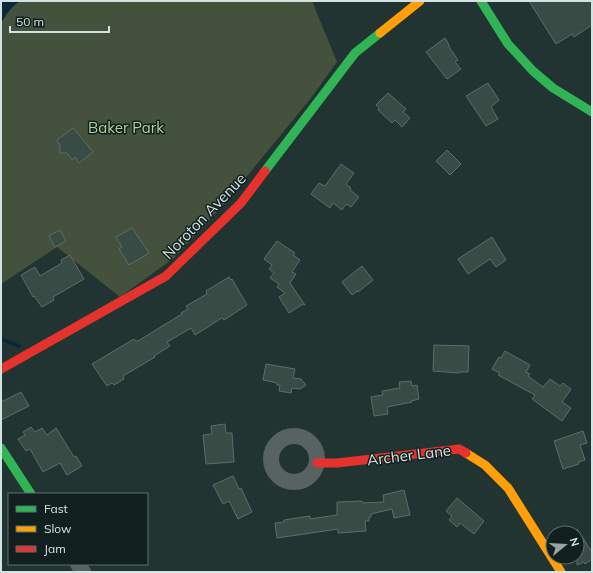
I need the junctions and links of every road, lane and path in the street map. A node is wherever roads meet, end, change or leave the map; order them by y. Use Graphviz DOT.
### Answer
graph roads {
  1 [pos="420,1"];
  2 [pos="481,1"];
  3 [pos="592,112"];
  4 [pos="1,369"];
  5 [pos="1,448"];
  6 [pos="317,462"];
  7 [pos="31,493"];
  8 [pos="561,572"];
  1 -- 4 [label="main road, Noroton Avenue"];
  2 -- 3 [label="main road"];
  5 -- 7 [label="main road"];
  6 -- 8 [label="main road, Archer Lane"];
}
